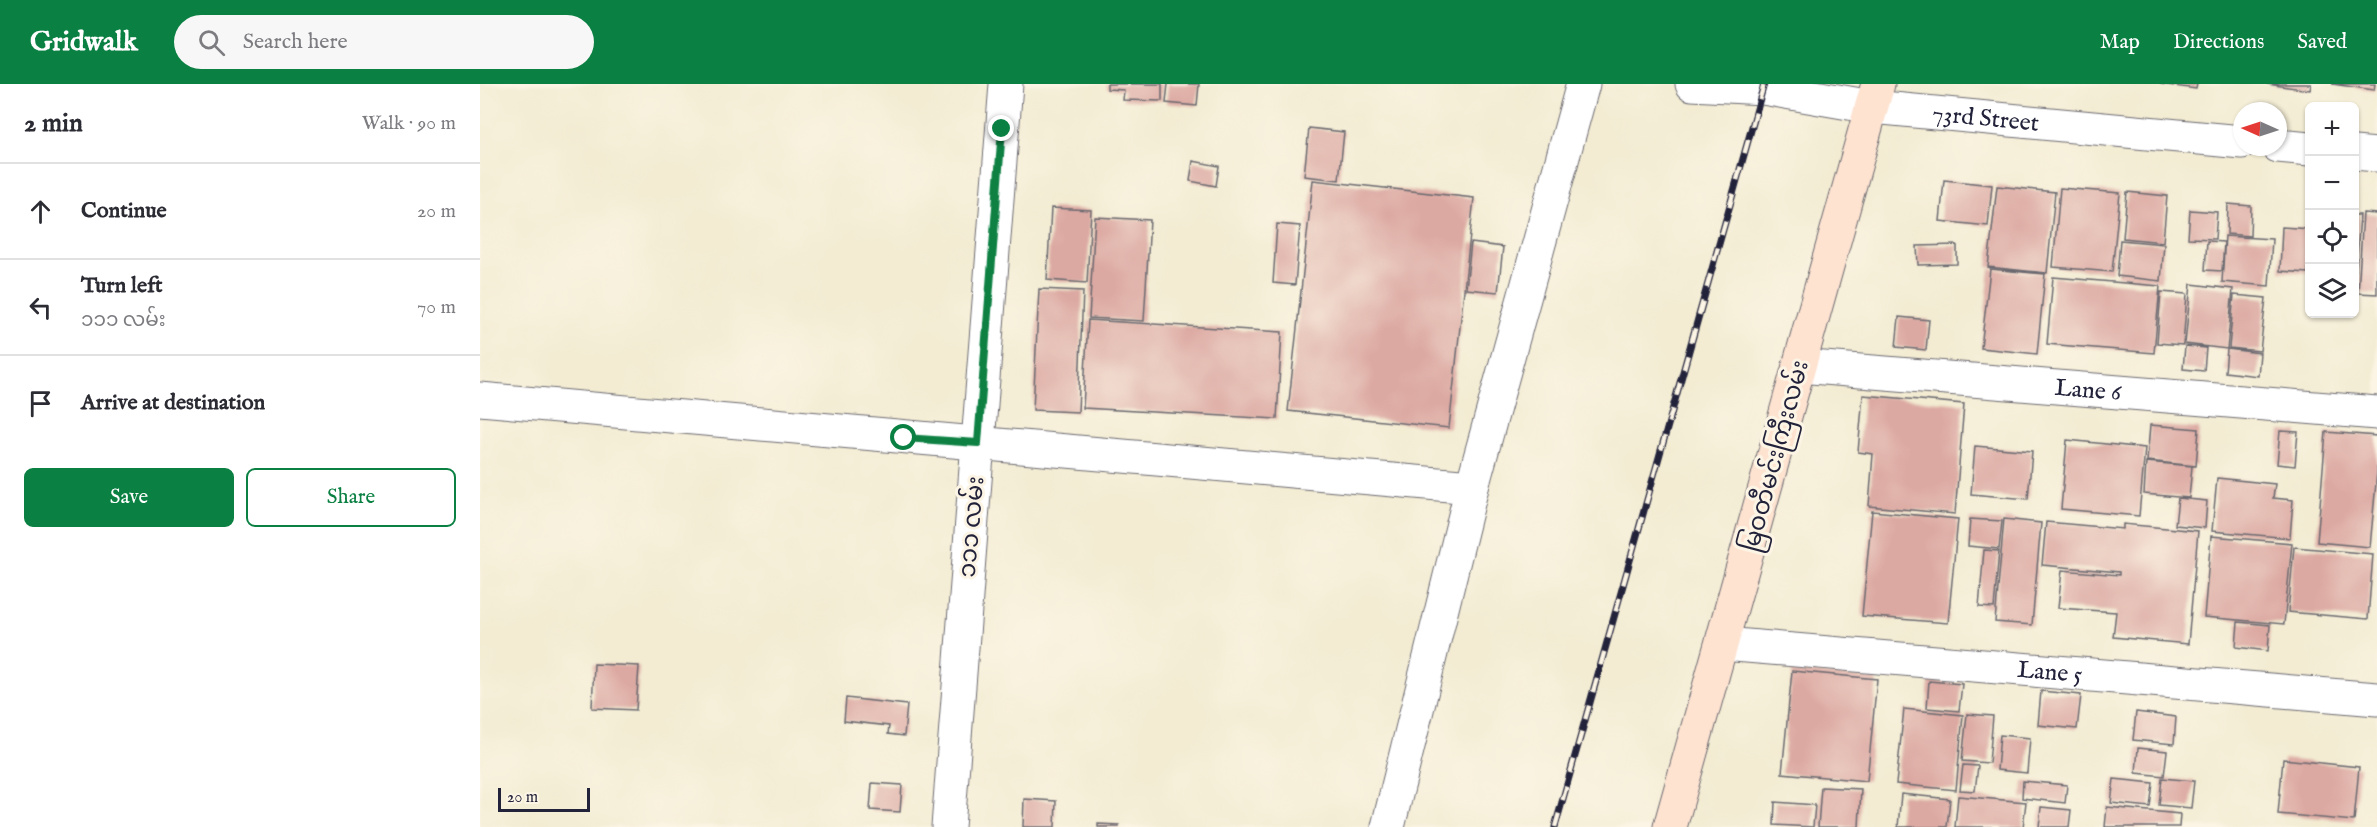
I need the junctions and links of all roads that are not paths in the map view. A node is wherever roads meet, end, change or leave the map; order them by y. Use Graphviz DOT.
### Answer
graph roads {
  1 [pos="1006,84"];
  2 [pos="1583,84"];
  3 [pos="1692,84"];
  4 [pos="1875,95"];
  5 [pos="2233,141"];
  6 [pos="2287,147"];
  7 [pos="2305,148"];
  8 [pos="2359,153"];
  9 [pos="2377,155"];
  10 [pos="1799,366"];
  11 [pos="480,399"];
  12 [pos="2377,413"];
  13 [pos="978,443"];
  14 [pos="1472,487"];
  15 [pos="1723,644"];
  16 [pos="2377,699"];
  17 [pos="948,827"];
  18 [pos="1388,827"];
  19 [pos="1670,827"];
  1 -- 13 [label="street, ၁၁၁ လမ်း"];
  2 -- 14 [label="street"];
  3 -- 4 [label="street, 73rd Street"];
  4 -- 5 [label="street, 73rd Street"];
  4 -- 10 [label="main road, မြဝတီမင်းကြီးလမ်း"];
  6 -- 7 [label="street"];
  8 -- 9 [label="street"];
  10 -- 12 [label="street, Lane 6"];
  10 -- 15 [label="main road, မြဝတီမင်းကြီးလမ်း"];
  11 -- 13 [label="street"];
  13 -- 14 [label="street"];
  13 -- 17 [label="street, ၁၁၁ လမ်း"];
  14 -- 18 [label="street"];
  15 -- 16 [label="street, Lane 5"];
  15 -- 19 [label="main road, မြဝတီမင်းကြီးလမ်း"];
}
